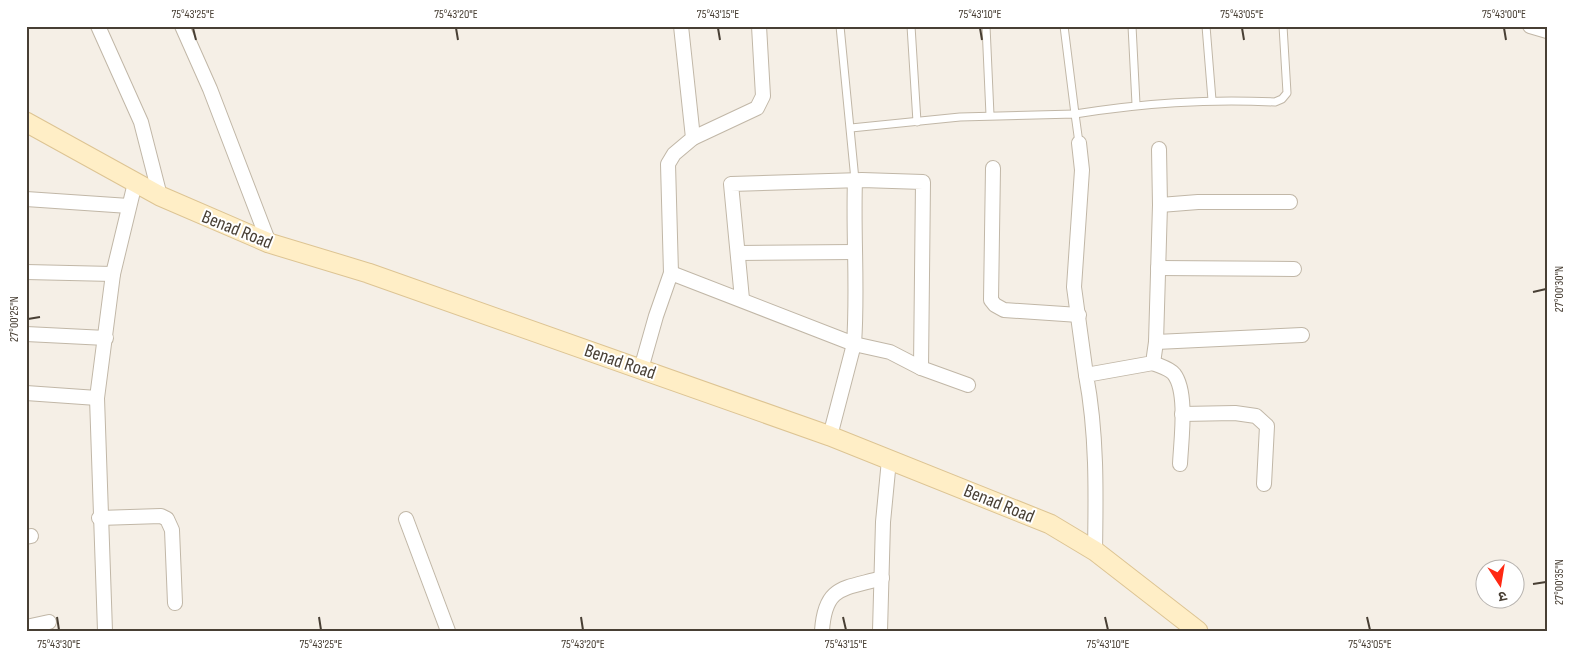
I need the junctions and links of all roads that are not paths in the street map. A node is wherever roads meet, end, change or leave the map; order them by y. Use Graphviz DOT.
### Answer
graph roads {
  1 [pos="98,26"];
  2 [pos="182,26"];
  3 [pos="681,26"];
  4 [pos="759,26"];
  5 [pos="840,26"];
  6 [pos="911,26"];
  7 [pos="986,26"];
  8 [pos="1064,26"];
  9 [pos="1132,26"];
  10 [pos="1206,26"];
  11 [pos="1283,26"];
  12 [pos="1530,26"];
  13 [pos="1547,31"];
  14 [pos="1212,100"];
  15 [pos="1136,104"];
  16 [pos="1075,114"];
  17 [pos="990,115"];
  18 [pos="26,122"];
  19 [pos="917,122"];
  20 [pos="851,128"];
  21 [pos="693,138"];
  22 [pos="1079,142"];
  23 [pos="1159,149"];
  24 [pos="993,168"];
  25 [pos="855,180"];
  26 [pos="135,183"];
  27 [pos="160,196"];
  28 [pos="26,199"];
  29 [pos="1290,202"];
  30 [pos="1160,205"];
  31 [pos="129,206"];
  32 [pos="269,244"];
  33 [pos="854,252"];
  34 [pos="738,253"];
  35 [pos="1158,268"];
  36 [pos="1294,269"];
  37 [pos="26,272"];
  38 [pos="671,273"];
  39 [pos="113,274"];
  40 [pos="742,299"];
  41 [pos="1078,314"];
  42 [pos="26,334"];
  43 [pos="1302,335"];
  44 [pos="106,338"];
  45 [pos="1156,342"];
  46 [pos="854,344"];
  47 [pos="1153,363"];
  48 [pos="921,368"];
  49 [pos="641,369"];
  50 [pos="1086,375"];
  51 [pos="968,385"];
  52 [pos="26,393"];
  53 [pos="97,398"];
  54 [pos="1182,414"];
  55 [pos="830,436"];
  56 [pos="889,460"];
  57 [pos="1180,464"];
  58 [pos="1264,484"];
  59 [pos="100,518"];
  60 [pos="406,519"];
  61 [pos="1095,551"];
  62 [pos="882,578"];
  63 [pos="175,603"];
  64 [pos="49,622"];
  65 [pos="26,627"];
  66 [pos="104,631"];
  67 [pos="448,631"];
  68 [pos="822,631"];
  69 [pos="880,631"];
  70 [pos="1198,631"];
  1 -- 27 [label="street"];
  2 -- 32 [label="street"];
  3 -- 21 [label="street"];
  4 -- 21 [label="street"];
  5 -- 20 [label="lane"];
  6 -- 19 [label="lane"];
  7 -- 17 [label="lane"];
  8 -- 16 [label="lane"];
  9 -- 15 [label="lane"];
  10 -- 14 [label="lane"];
  11 -- 14 [label="lane"];
  12 -- 13 [label="street"];
  14 -- 15 [label="lane"];
  15 -- 16 [label="lane"];
  16 -- 17 [label="lane"];
  16 -- 22 [label="lane"];
  17 -- 19 [label="lane"];
  18 -- 26 [label="main road, Benad Road"];
  19 -- 20 [label="lane"];
  20 -- 25 [label="lane"];
  21 -- 38 [label="street"];
  22 -- 41 [label="street"];
  23 -- 30 [label="street"];
  24 -- 41 [label="street"];
  25 -- 33 [label="street"];
  25 -- 34 [label="street"];
  25 -- 48 [label="street"];
  26 -- 27 [label="main road, Benad Road"];
  26 -- 31 [label="street"];
  27 -- 32 [label="main road, Benad Road"];
  28 -- 31 [label="street"];
  29 -- 30 [label="street"];
  30 -- 35 [label="street"];
  31 -- 39 [label="street"];
  32 -- 49 [label="main road, Benad Road"];
  33 -- 34 [label="street"];
  33 -- 46 [label="street"];
  34 -- 40 [label="street"];
  35 -- 36 [label="street"];
  35 -- 45 [label="street"];
  37 -- 39 [label="street"];
  38 -- 40 [label="street"];
  38 -- 49 [label="street"];
  39 -- 44 [label="street"];
  40 -- 46 [label="street"];
  41 -- 50 [label="street"];
  42 -- 44 [label="street"];
  43 -- 45 [label="street"];
  44 -- 53 [label="street"];
  45 -- 47 [label="street"];
  46 -- 48 [label="street"];
  46 -- 55 [label="street"];
  47 -- 50 [label="street"];
  47 -- 54 [label="street"];
  48 -- 51 [label="street"];
  49 -- 55 [label="main road, Benad Road"];
  50 -- 61 [label="street"];
  52 -- 53 [label="street"];
  53 -- 59 [label="street"];
  54 -- 57 [label="street"];
  54 -- 58 [label="street"];
  55 -- 56 [label="main road, Benad Road"];
  56 -- 61 [label="main road, Benad Road"];
  56 -- 62 [label="street"];
  59 -- 63 [label="street"];
  59 -- 66 [label="street"];
  60 -- 67 [label="street"];
  61 -- 70 [label="main road, Benad Road"];
  62 -- 68 [label="street"];
  62 -- 69 [label="street"];
  64 -- 65 [label="street"];
}
